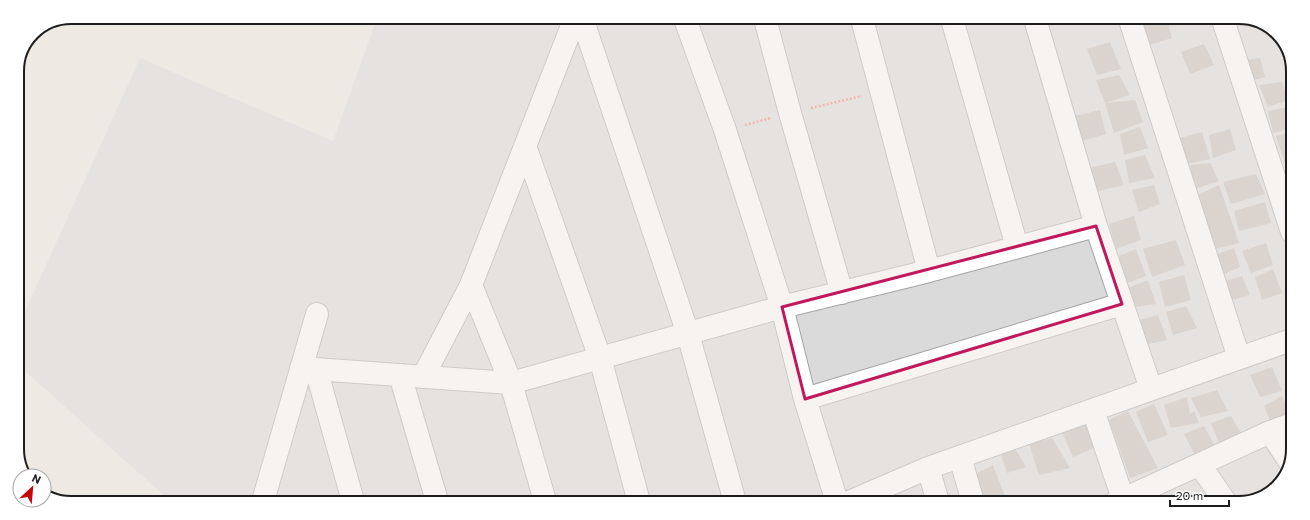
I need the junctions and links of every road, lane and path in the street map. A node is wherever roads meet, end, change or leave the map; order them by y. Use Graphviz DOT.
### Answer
graph roads {
  1 [pos="573,24"];
  2 [pos="584,24"];
  3 [pos="687,24"];
  4 [pos="766,24"];
  5 [pos="863,24"];
  6 [pos="953,24"];
  7 [pos="1037,24"];
  8 [pos="1131,24"];
  9 [pos="1224,24"];
  10 [pos="525,146"];
  11 [pos="1286,214"];
  12 [pos="1096,226"];
  13 [pos="1017,247"];
  14 [pos="929,271"];
  15 [pos="470,285"];
  16 [pos="842,292"];
  17 [pos="1122,304"];
  18 [pos="782,307"];
  19 [pos="317,314"];
  20 [pos="688,334"];
  21 [pos="1286,342"];
  22 [pos="600,358"];
  23 [pos="1239,358"];
  24 [pos="308,369"];
  25 [pos="400,375"];
  26 [pos="423,377"];
  27 [pos="511,383"];
  28 [pos="1151,389"];
  29 [pos="805,399"];
  30 [pos="1093,410"];
  31 [pos="1286,426"];
  32 [pos="1270,432"];
  33 [pos="1286,456"];
  34 [pos="960,457"];
  35 [pos="1200,465"];
  36 [pos="928,468"];
  37 [pos="265,496"];
  38 [pos="351,496"];
  39 [pos="436,496"];
  40 [pos="544,496"];
  41 [pos="637,496"];
  42 [pos="733,496"];
  43 [pos="835,496"];
  44 [pos="863,496"];
  45 [pos="936,496"];
  46 [pos="971,496"];
  47 [pos="1119,496"];
  48 [pos="1132,496"];
  49 [pos="1221,496"];
  1 -- 10 [label="street"];
  2 -- 20 [label="street"];
  3 -- 18 [label="street"];
  4 -- 16 [label="street"];
  5 -- 14 [label="street"];
  6 -- 13 [label="street"];
  7 -- 12 [label="street"];
  8 -- 23 [label="street"];
  9 -- 11 [label="street"];
  10 -- 15 [label="street"];
  10 -- 22 [label="street"];
  12 -- 13 [label="street"];
  12 -- 17 [label="street"];
  13 -- 14 [label="street"];
  14 -- 16 [label="street"];
  15 -- 26 [label="street"];
  15 -- 27 [label="street"];
  16 -- 18 [label="street"];
  17 -- 28 [label="street"];
  17 -- 29 [label="street"];
  18 -- 20 [label="street"];
  18 -- 29 [label="street"];
  19 -- 24 [label="street"];
  20 -- 22 [label="street"];
  20 -- 42 [label="street"];
  21 -- 23 [label="street"];
  22 -- 27 [label="street"];
  22 -- 41 [label="street"];
  23 -- 28 [label="street"];
  24 -- 25 [label="street"];
  24 -- 37 [label="street"];
  24 -- 38 [label="street"];
  25 -- 26 [label="street"];
  25 -- 39 [label="street"];
  26 -- 27 [label="street"];
  27 -- 40 [label="street"];
  28 -- 30 [label="street"];
  29 -- 43 [label="street"];
  30 -- 34 [label="street"];
  30 -- 47 [label="street"];
  31 -- 32 [label="street"];
  32 -- 33 [label="street"];
  32 -- 35 [label="street"];
  34 -- 36 [label="street"];
  34 -- 46 [label="street"];
  35 -- 48 [label="street"];
  35 -- 49 [label="street"];
  36 -- 44 [label="street"];
  36 -- 45 [label="street"];
}
